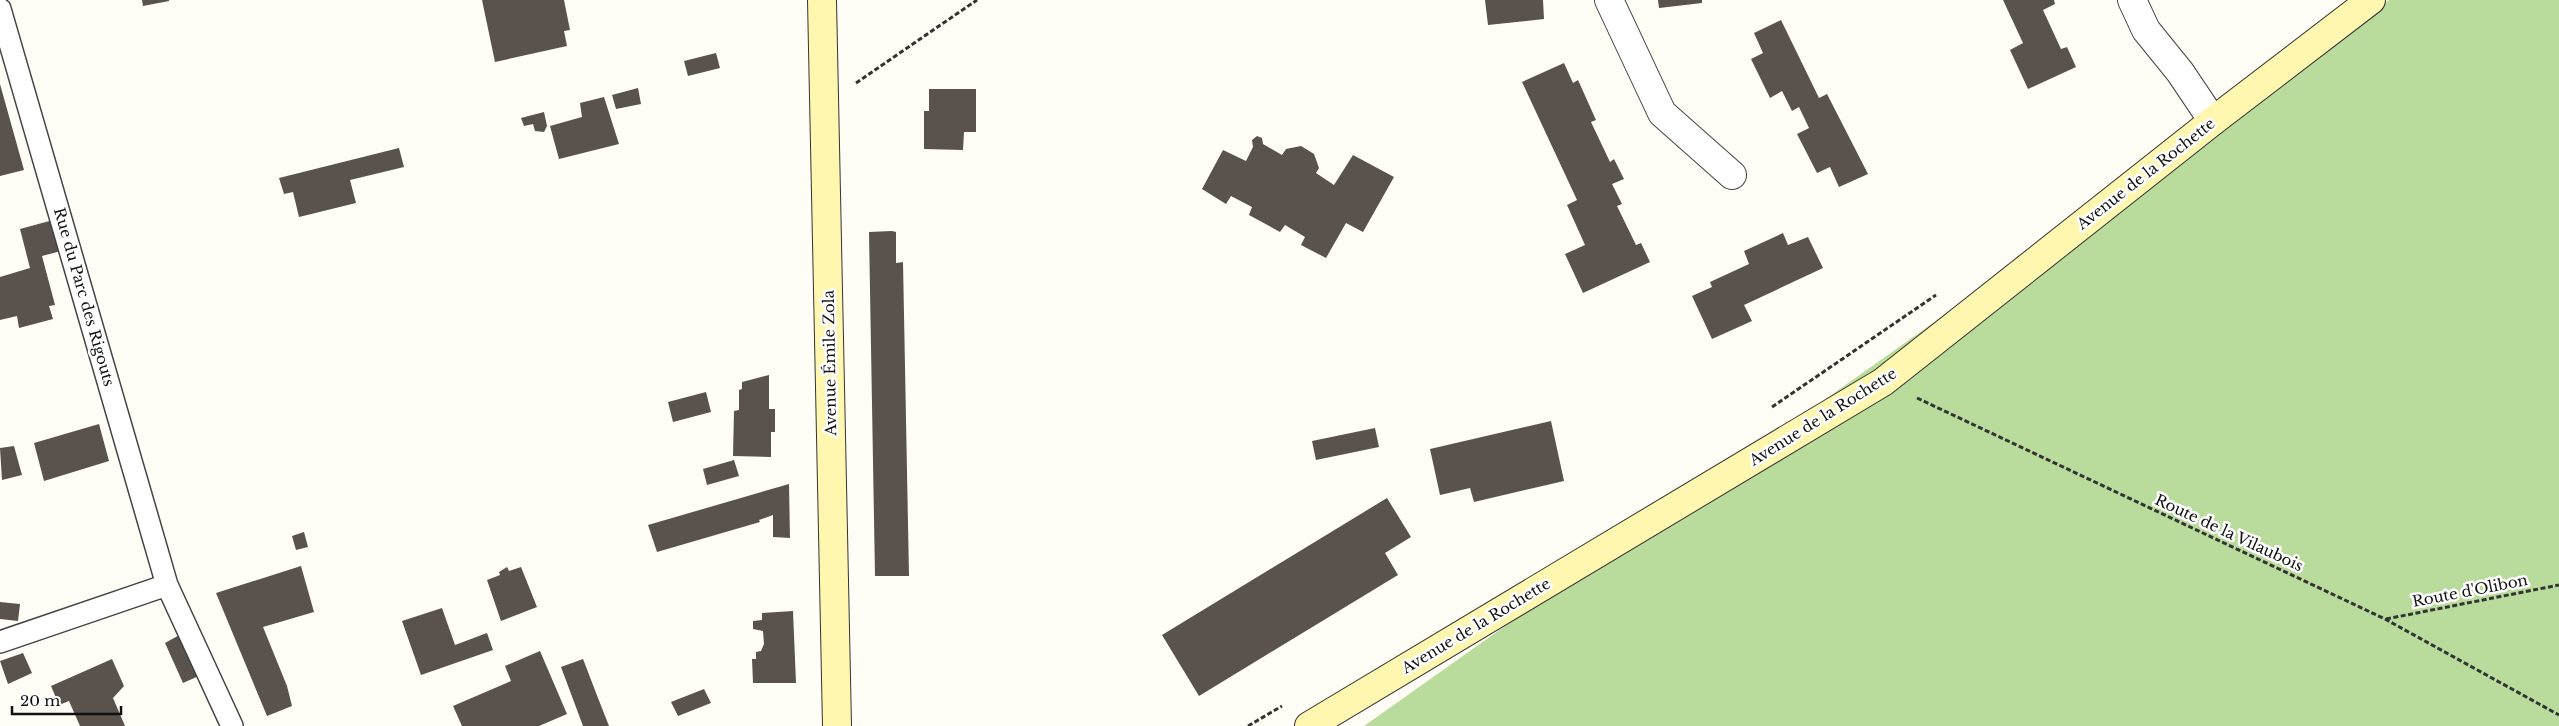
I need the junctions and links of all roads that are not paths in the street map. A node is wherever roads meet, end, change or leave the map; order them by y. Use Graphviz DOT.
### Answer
graph roads {
  1 [pos="822,0"];
  2 [pos="1609,0"];
  3 [pos="2132,0"];
  4 [pos="2371,0"];
  5 [pos="0,9"];
  6 [pos="2213,121"];
  7 [pos="1732,175"];
  8 [pos="167,585"];
  9 [pos="0,642"];
  10 [pos="232,726"];
  11 [pos="837,726"];
  12 [pos="1309,726"];
  1 -- 11 [label="main road, Avenue Émile Zola"];
  2 -- 7 [label="street"];
  3 -- 6 [label="street"];
  4 -- 6 [label="main road, Avenue de la Rochette"];
  5 -- 8 [label="lane, Rue du Parc des Rigouts"];
  6 -- 12 [label="main road, Avenue de la Rochette"];
  8 -- 9 [label="lane"];
  8 -- 10 [label="lane, Rue du Parc des Rigouts"];
}
